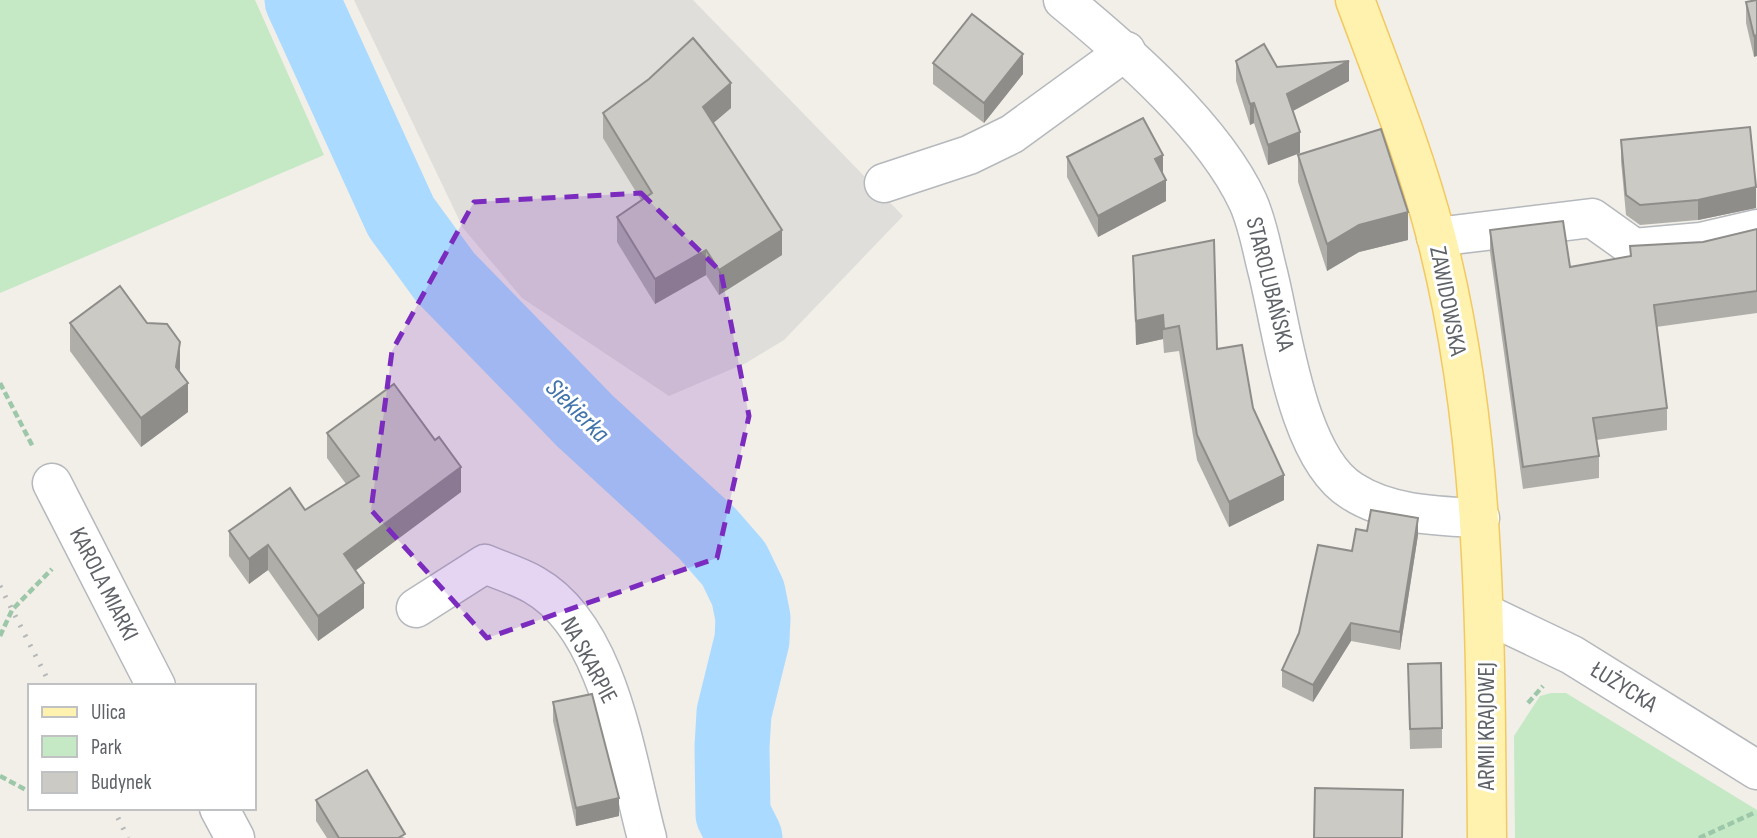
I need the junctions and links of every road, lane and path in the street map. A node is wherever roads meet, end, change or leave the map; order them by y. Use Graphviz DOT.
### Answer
graph roads {
  1 [pos="1063,0"];
  2 [pos="1355,0"];
  3 [pos="1126,51"];
  4 [pos="884,183"];
  5 [pos="1757,229"];
  6 [pos="1436,237"];
  7 [pos="0,383"];
  8 [pos="52,483"];
  9 [pos="1480,518"];
  10 [pos="81,540"];
  11 [pos="416,608"];
  12 [pos="1486,614"];
  13 [pos="0,636"];
  14 [pos="1554,683"];
  15 [pos="155,684"];
  16 [pos="1522,712"];
  17 [pos="1757,770"];
  18 [pos="0,776"];
  19 [pos="28,791"];
  20 [pos="220,810"];
  21 [pos="1757,811"];
  22 [pos="234,838"];
  23 [pos="647,838"];
  24 [pos="1487,838"];
  25 [pos="1699,838"];
  1 -- 3 [label="street, STAROLUBAŃSKA"];
  2 -- 6 [label="main road, ZAWIDOWSKA"];
  3 -- 4 [label="street"];
  3 -- 9 [label="street, STAROLUBAŃSKA"];
  5 -- 6 [label="street"];
  6 -- 9 [label="main road, ZAWIDOWSKA"];
  7 -- 8 [label="path"];
  8 -- 10 [label="street, KAROLA MIARKI"];
  9 -- 12 [label="main road, ZAWIDOWSKA"];
  10 -- 13 [label="path"];
  10 -- 15 [label="street, KAROLA MIARKI"];
  11 -- 23 [label="street, NA SKARPIE"];
  12 -- 17 [label="street, ŁUŻYCKA"];
  12 -- 24 [label="main road, ARMII KRAJOWEJ"];
  14 -- 16 [label="path"];
  18 -- 19 [label="path"];
  20 -- 22 [label="street"];
  21 -- 25 [label="path"];
}
